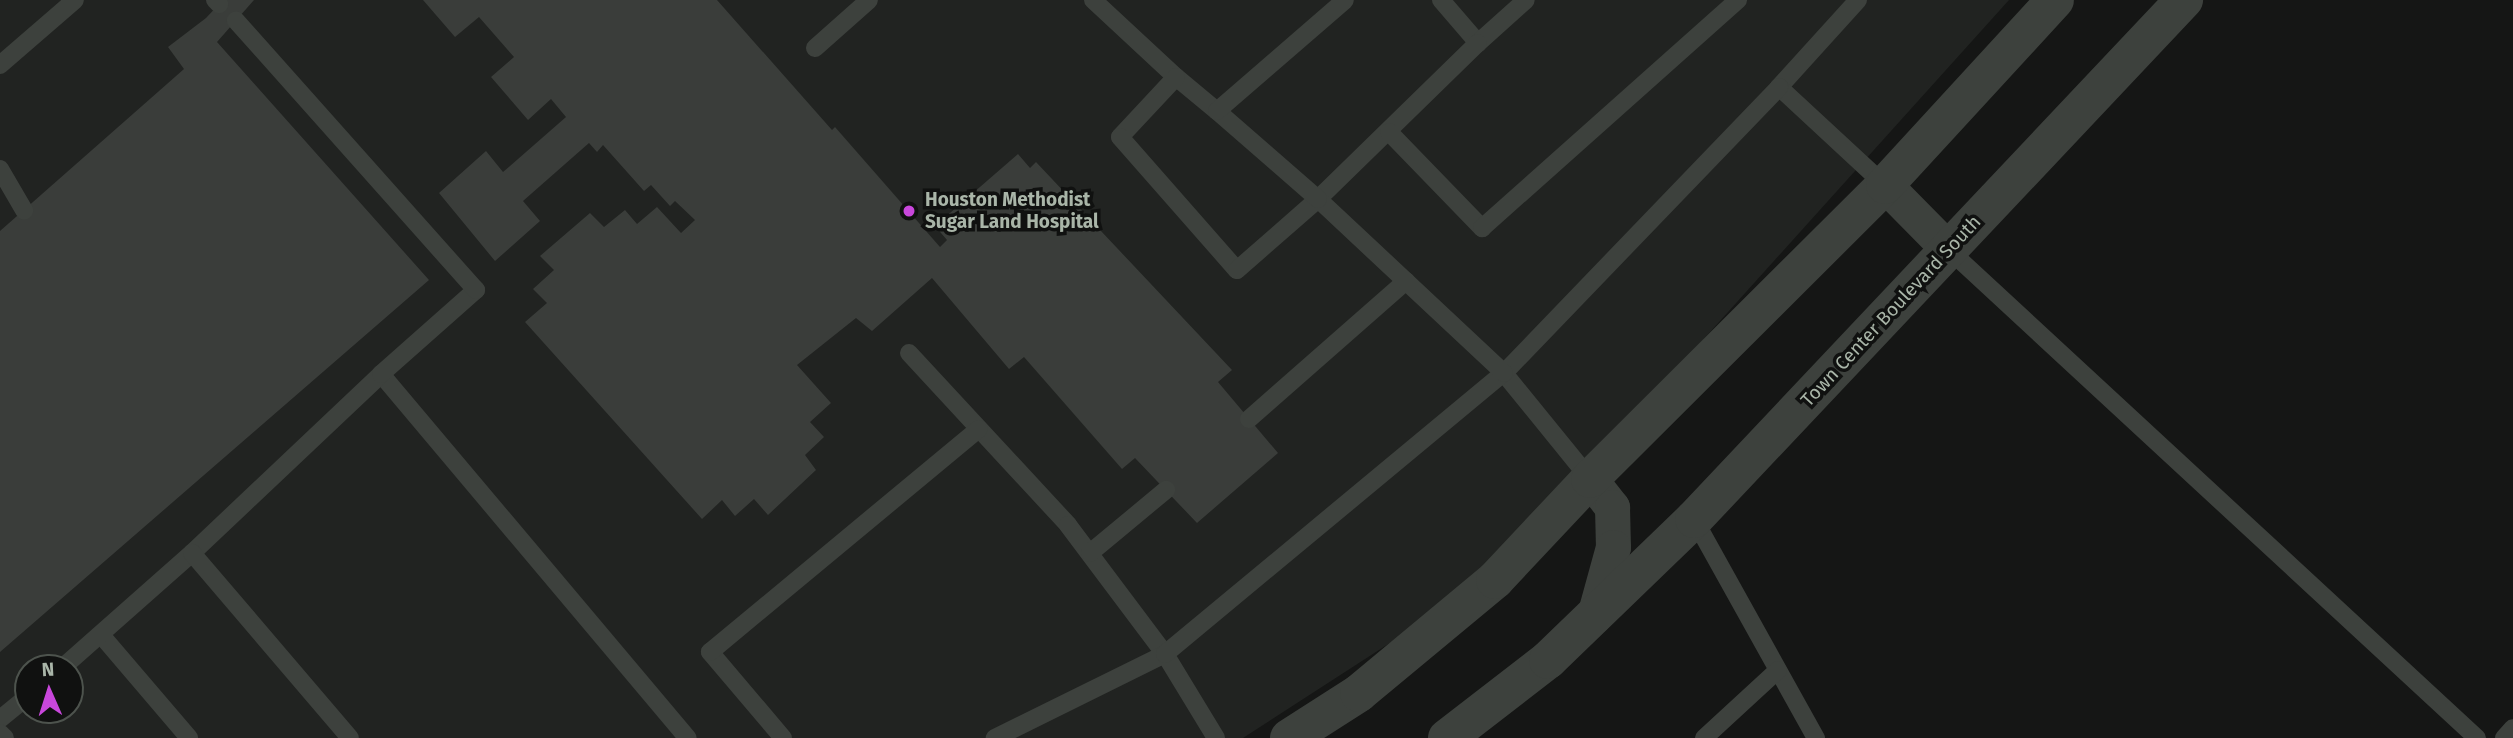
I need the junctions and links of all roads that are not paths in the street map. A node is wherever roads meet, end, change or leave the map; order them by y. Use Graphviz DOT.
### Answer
graph roads {
  1 [pos="75,0"];
  2 [pos="869,0"];
  3 [pos="1093,0"];
  4 [pos="1345,0"];
  5 [pos="1441,0"];
  6 [pos="1526,0"];
  7 [pos="1738,0"];
  8 [pos="1858,0"];
  9 [pos="2055,0"];
  10 [pos="2184,0"];
  11 [pos="236,21"];
  12 [pos="1478,43"];
  13 [pos="815,48"];
  14 [pos="0,65"];
  15 [pos="1176,77"];
  16 [pos="1779,87"];
  17 [pos="1217,111"];
  18 [pos="1388,132"];
  19 [pos="0,169"];
  20 [pos="1885,185"];
  21 [pos="1318,199"];
  22 [pos="24,210"];
  23 [pos="1949,250"];
  24 [pos="1406,281"];
  25 [pos="909,353"];
  26 [pos="1504,373"];
  27 [pos="381,374"];
  28 [pos="1249,419"];
  29 [pos="979,429"];
  30 [pos="1590,479"];
  31 [pos="1166,491"];
  32 [pos="1694,519"];
  33 [pos="192,553"];
  34 [pos="1090,553"];
  35 [pos="1594,616"];
  36 [pos="102,636"];
  37 [pos="80,654"];
  38 [pos="1165,654"];
  39 [pos="1778,670"];
  40 [pos="14,708"];
  41 [pos="0,719"];
  42 [pos="2513,728"];
  43 [pos="0,733"];
  44 [pos="5,738"];
  45 [pos="189,738"];
  46 [pos="350,738"];
  47 [pos="688,738"];
  48 [pos="783,738"];
  49 [pos="995,738"];
  50 [pos="1216,738"];
  51 [pos="1289,738"];
  52 [pos="1447,738"];
  53 [pos="1704,738"];
  54 [pos="1816,738"];
  55 [pos="2477,738"];
  56 [pos="2504,738"];
  1 -- 14 [label="lane"];
  2 -- 13 [label="lane"];
  3 -- 15 [label="lane"];
  4 -- 17 [label="lane"];
  5 -- 12 [label="lane"];
  6 -- 12 [label="lane"];
  7 -- 18 [label="lane"];
  8 -- 16 [label="lane"];
  9 -- 20 [label="street"];
  10 -- 23 [label="street, Town Center Boulevard South"];
  11 -- 27 [label="lane"];
  12 -- 18 [label="lane"];
  15 -- 17 [label="lane"];
  15 -- 21 [label="lane"];
  16 -- 20 [label="lane"];
  16 -- 26 [label="lane"];
  17 -- 21 [label="lane"];
  18 -- 21 [label="lane"];
  19 -- 22 [label="lane"];
  20 -- 23 [label="street"];
  20 -- 30 [label="street"];
  21 -- 24 [label="lane"];
  23 -- 32 [label="street, Town Center Boulevard South"];
  23 -- 55 [label="lane"];
  24 -- 26 [label="lane"];
  24 -- 28 [label="lane"];
  25 -- 29 [label="lane"];
  26 -- 30 [label="lane"];
  26 -- 38 [label="lane"];
  27 -- 33 [label="lane"];
  27 -- 47 [label="lane"];
  29 -- 34 [label="lane"];
  29 -- 48 [label="lane"];
  30 -- 35 [label="street"];
  30 -- 51 [label="street"];
  31 -- 34 [label="lane"];
  32 -- 35 [label="street, Town Center Boulevard South"];
  32 -- 39 [label="lane"];
  33 -- 36 [label="lane"];
  33 -- 46 [label="lane"];
  34 -- 38 [label="lane"];
  35 -- 52 [label="street, Town Center Boulevard South"];
  36 -- 37 [label="lane"];
  36 -- 45 [label="lane"];
  38 -- 49 [label="lane"];
  38 -- 50 [label="lane"];
  39 -- 53 [label="lane"];
  39 -- 54 [label="lane"];
  40 -- 41 [label="lane"];
  42 -- 56 [label="lane"];
  43 -- 44 [label="lane"];
}
